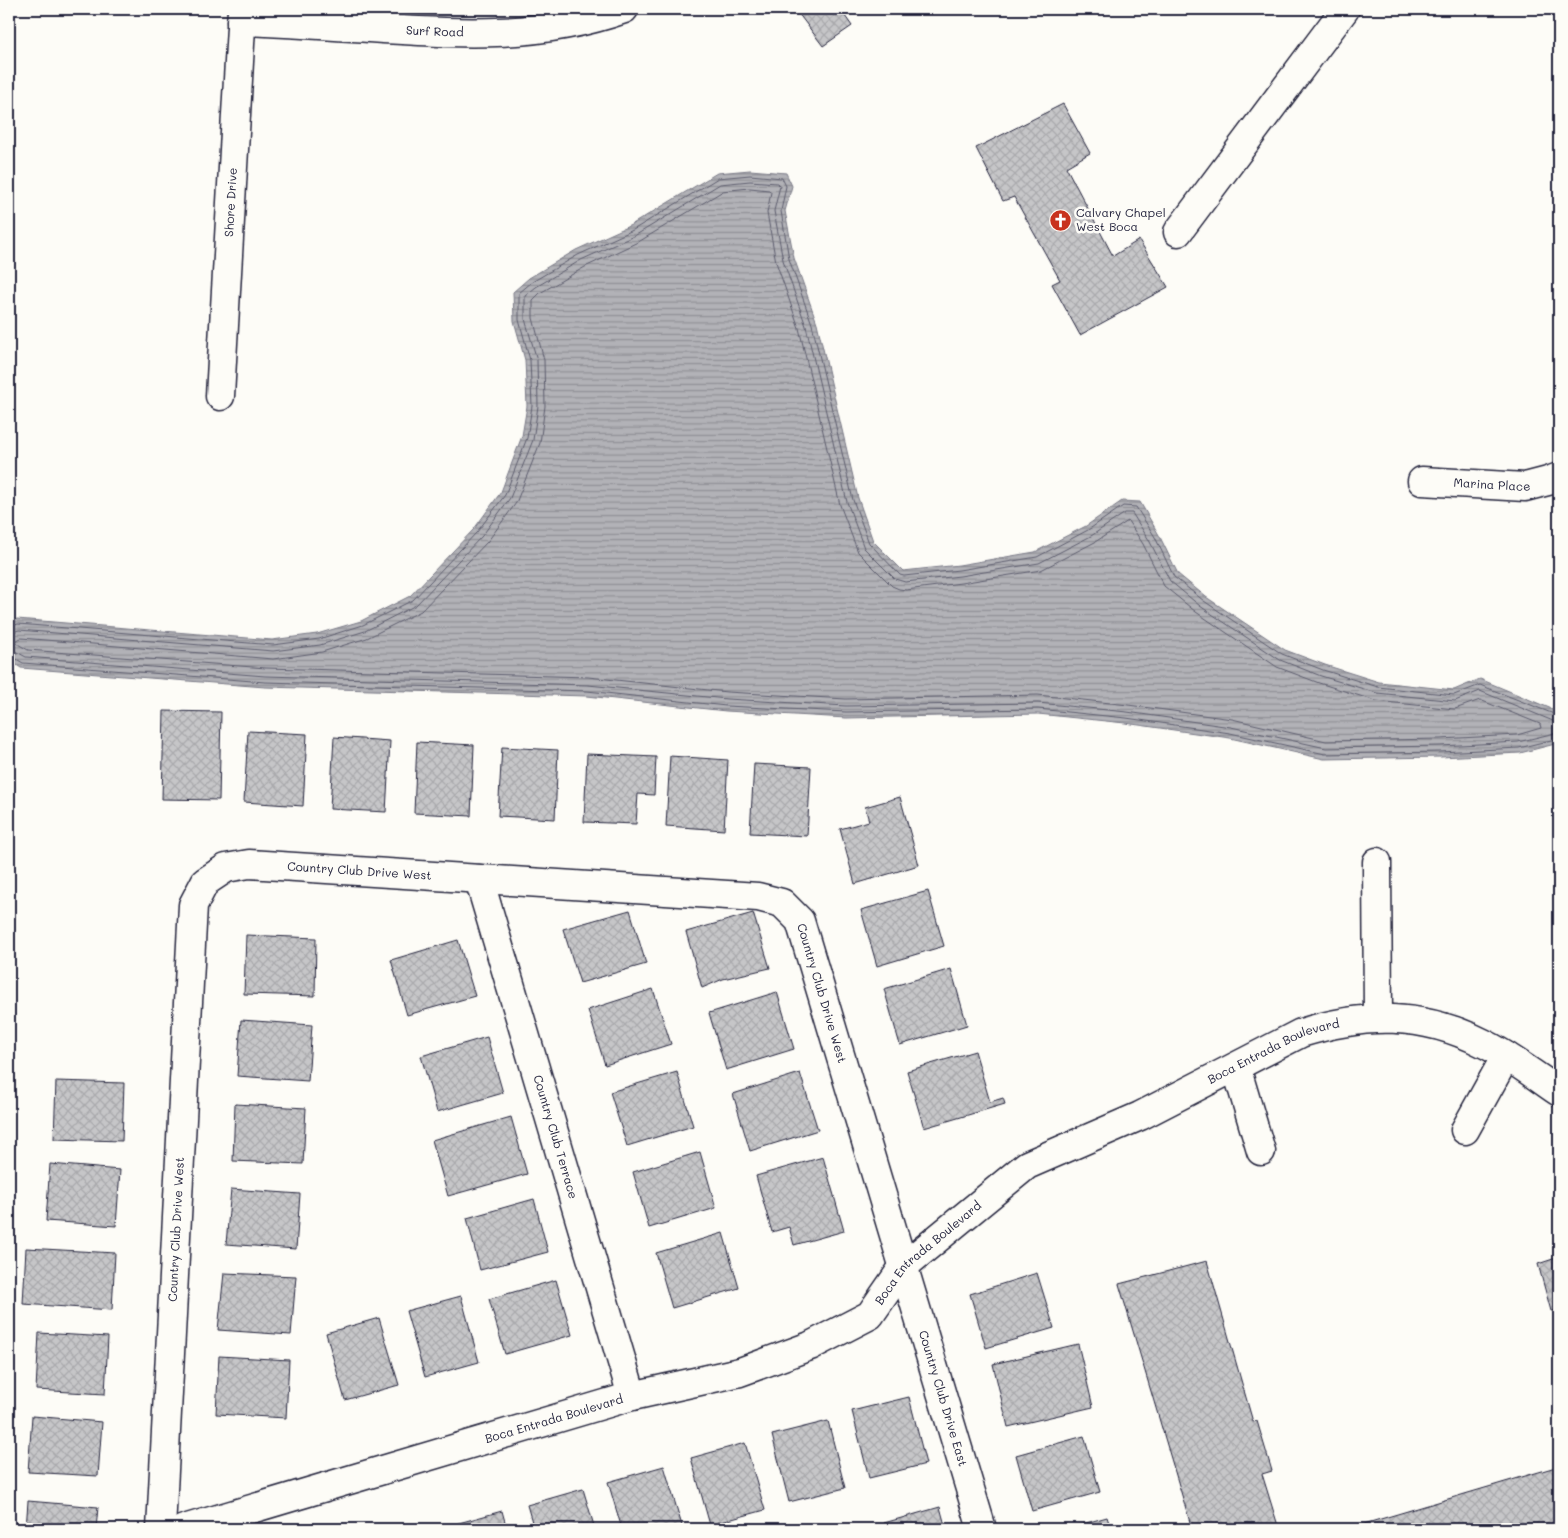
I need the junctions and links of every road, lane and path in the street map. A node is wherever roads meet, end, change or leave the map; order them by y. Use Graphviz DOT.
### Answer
graph roads {
  1 [pos="624,9"];
  2 [pos="1345,9"];
  3 [pos="242,15"];
  4 [pos="1178,232"];
  5 [pos="220,396"];
  6 [pos="1559,477"];
  7 [pos="1422,481"];
  8 [pos="1377,862"];
  9 [pos="480,879"];
  10 [pos="1378,1018"];
  11 [pos="1506,1056"];
  12 [pos="1236,1067"];
  13 [pos="1559,1092"];
  14 [pos="1465,1130"];
  15 [pos="1261,1151"];
  16 [pos="904,1266"];
  17 [pos="632,1396"];
  18 [pos="161,1529"];
  19 [pos="184,1529"];
  20 [pos="982,1529"];
  1 -- 3 [label="street, Surf Road"];
  2 -- 4 [label="street"];
  3 -- 5 [label="street, Shore Drive"];
  6 -- 7 [label="street, Marina Place"];
  8 -- 10 [label="street"];
  9 -- 16 [label="street, Country Club Drive West"];
  9 -- 17 [label="street, Country Club Terrace"];
  9 -- 18 [label="street, Country Club Drive West"];
  10 -- 11 [label="street, Boca Entrada Boulevard"];
  10 -- 12 [label="street, Boca Entrada Boulevard"];
  11 -- 13 [label="street, Boca Entrada Boulevard"];
  11 -- 14 [label="street"];
  12 -- 15 [label="street"];
  12 -- 16 [label="street, Boca Entrada Boulevard"];
  16 -- 17 [label="street, Boca Entrada Boulevard"];
  16 -- 20 [label="street, Country Club Drive East"];
  17 -- 19 [label="street, Boca Entrada Boulevard"];
}
